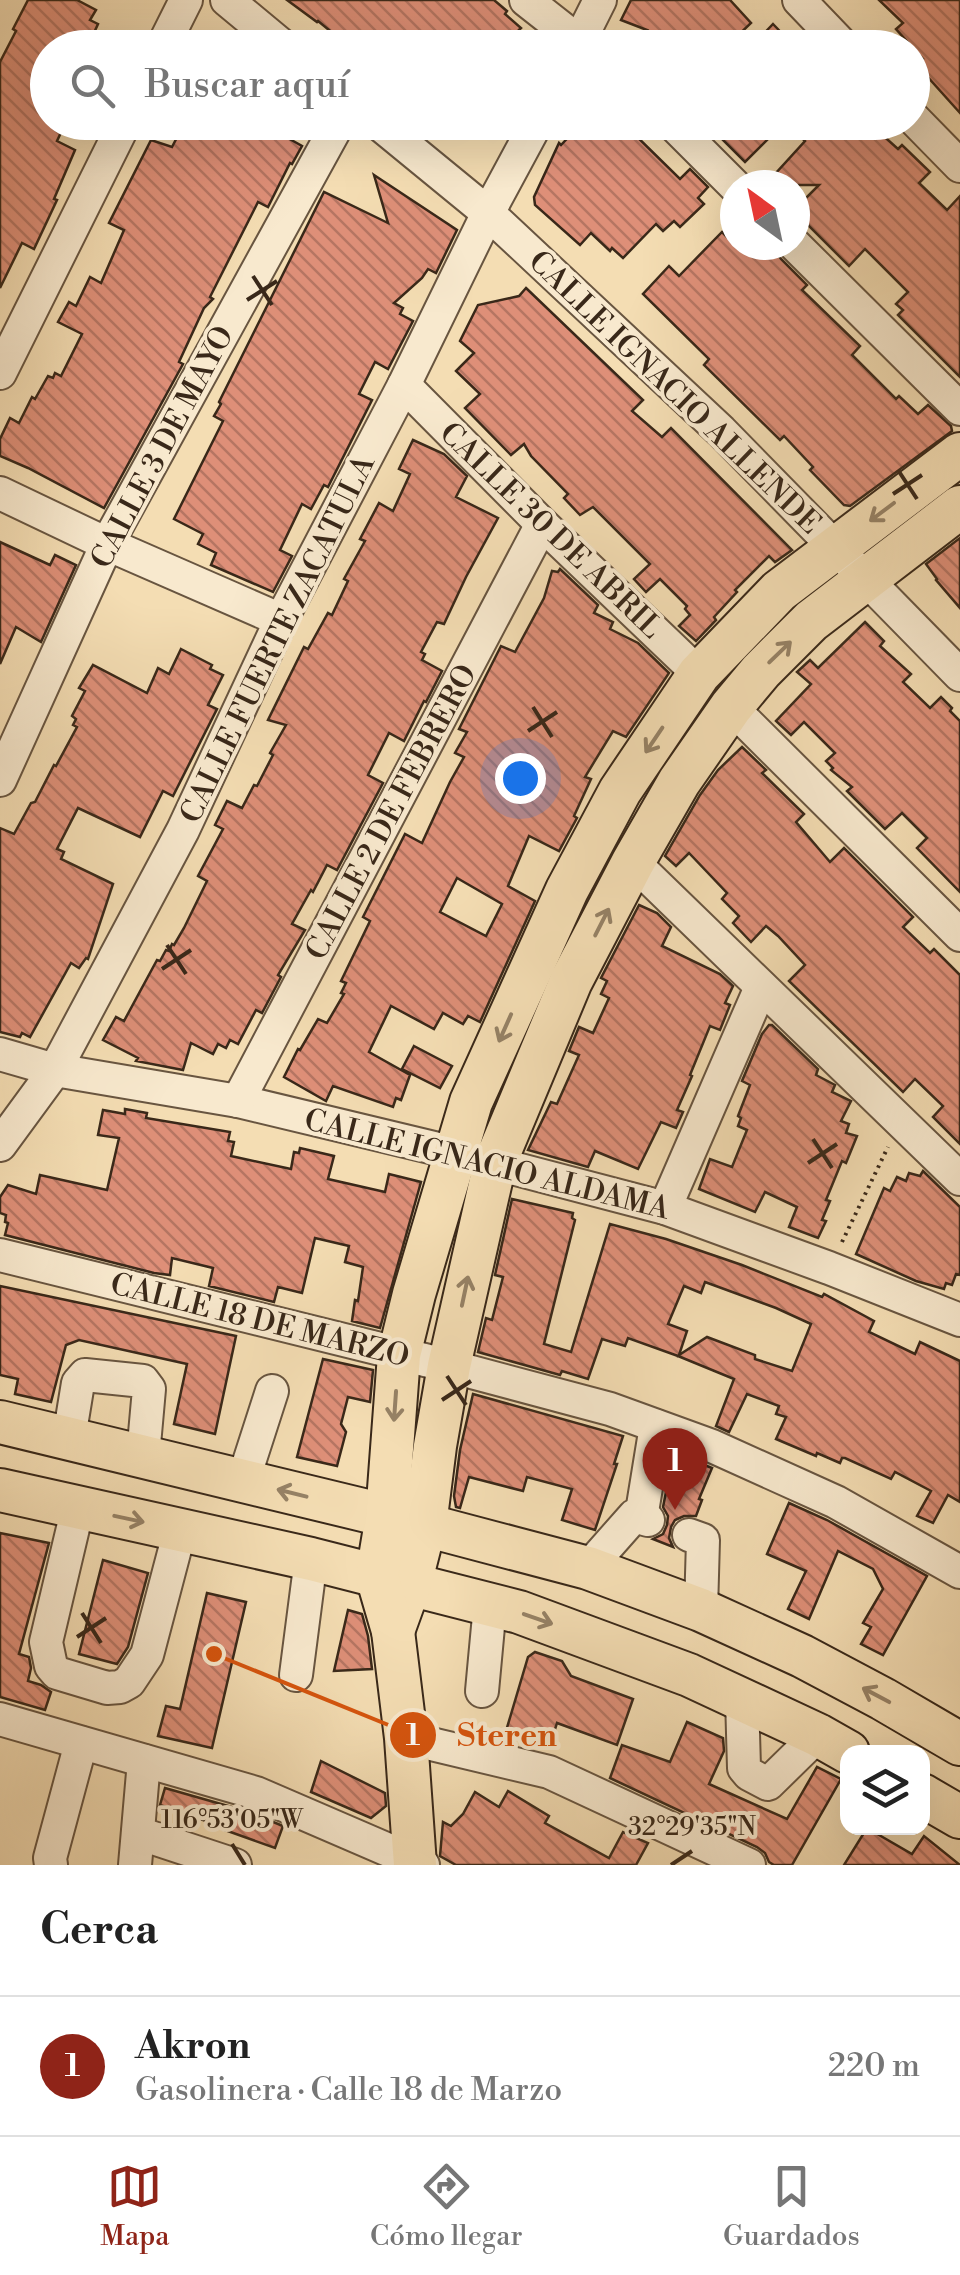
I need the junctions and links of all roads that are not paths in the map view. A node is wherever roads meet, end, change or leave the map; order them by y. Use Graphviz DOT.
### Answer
graph roads {
  1 [pos="186,0"];
  2 [pos="227,0"];
  3 [pos="526,0"];
  4 [pos="600,0"];
  5 [pos="799,0"];
  6 [pos="171,30"];
  7 [pos="264,30"];
  8 [pos="562,30"];
  9 [pos="588,30"];
  10 [pos="828,30"];
  11 [pos="930,135"];
  12 [pos="116,140"];
  13 [pos="329,140"];
  14 [pos="400,140"];
  15 [pos="527,140"];
  16 [pos="689,140"];
  17 [pos="960,166"];
  18 [pos="720,171"];
  19 [pos="488,214"];
  20 [pos="809,260"];
  21 [pos="0,373"];
  22 [pos="404,386"];
  23 [pos="960,409"];
  24 [pos="960,454"];
  25 [pos="0,493"];
  26 [pos="960,507"];
  27 [pos="542,524"];
  28 [pos="107,544"];
  29 [pos="835,548"];
  30 [pos="865,580"];
  31 [pos="281,620"];
  32 [pos="699,674"];
  33 [pos="960,675"];
  34 [pos="731,707"];
  35 [pos="0,780"];
  36 [pos="633,862"];
  37 [pos="960,935"];
  38 [pos="760,987"];
  39 [pos="0,1054"];
  40 [pos="56,1070"];
  41 [pos="238,1101"];
  42 [pos="0,1144"];
  43 [pos="475,1158"];
  44 [pos="960,1179"];
  45 [pos="665,1208"];
  46 [pos="0,1255"];
  47 [pos="960,1320"];
  48 [pos="399,1355"];
  49 [pos="449,1366"];
  50 [pos="272,1390"];
  51 [pos="0,1422"];
  52 [pos="656,1426"];
  53 [pos="68,1438"];
  54 [pos="143,1456"];
  55 [pos="243,1481"];
  56 [pos="0,1490"];
  57 [pos="78,1507"];
  58 [pos="406,1520"];
  59 [pos="180,1530"];
  60 [pos="689,1535"];
  61 [pos="310,1558"];
  62 [pos="588,1568"];
  63 [pos="960,1572"];
  64 [pos="394,1580"];
  65 [pos="490,1605"];
  66 [pos="700,1610"];
  67 [pos="296,1675"];
  68 [pos="482,1691"];
  69 [pos="742,1698"];
  70 [pos="0,1719"];
  71 [pos="406,1738"];
  72 [pos="81,1742"];
  73 [pos="833,1744"];
  74 [pos="960,1744"];
  75 [pos="144,1761"];
  76 [pos="930,1800"];
  77 [pos="960,1817"];
  78 [pos="136,1849"];
  79 [pos="364,1852"];
  80 [pos="418,1863"];
  81 [pos="51,1865"];
  82 [pos="234,1865"];
  83 [pos="750,1865"];
  1 -- 6 [label="street"];
  2 -- 7 [label="street"];
  3 -- 8 [label="street"];
  4 -- 9 [label="street"];
  5 -- 10 [label="street"];
  11 -- 17 [label="street"];
  12 -- 21 [label="street"];
  13 -- 28 [label="street, CALLE 3 DE MAYO"];
  14 -- 19 [label="street, CALLE IGNACIO ALLENDE"];
  15 -- 19 [label="street, CALLE FUERTE ZACATULA"];
  16 -- 18 [label="street"];
  19 -- 22 [label="street, CALLE FUERTE ZACATULA"];
  19 -- 29 [label="street, CALLE IGNACIO ALLENDE"];
  20 -- 23 [label="street"];
  22 -- 27 [label="street, CALLE 30 DE ABRIL"];
  22 -- 31 [label="street, CALLE FUERTE ZACATULA"];
  24 -- 29 [label="main road, one-way"];
  25 -- 28 [label="street"];
  26 -- 30 [label="main road"];
  27 -- 32 [label="street, CALLE 30 DE ABRIL"];
  27 -- 41 [label="street, CALLE 2 DE FEBRERO"];
  28 -- 31 [label="street"];
  28 -- 35 [label="street, CALLE 3 DE MAYO"];
  29 -- 30 [label="street, CALLE IGNACIO ALLENDE"];
  29 -- 32 [label="main road"];
  30 -- 33 [label="street, CALLE IGNACIO ALLENDE"];
  34 -- 30 [label="main road, one-way"];
  31 -- 40 [label="street, CALLE FUERTE ZACATULA"];
  32 -- 43 [label="main road, one-way"];
  34 -- 36 [label="main road"];
  34 -- 37 [label="street"];
  36 -- 38 [label="street"];
  43 -- 36 [label="main road, one-way"];
  38 -- 44 [label="street"];
  38 -- 45 [label="street"];
  39 -- 40 [label="street, CALLE IGNACIO ALDAMA"];
  40 -- 41 [label="street, CALLE IGNACIO ALDAMA"];
  40 -- 42 [label="street, CALLE FUERTE ZACATULA"];
  41 -- 43 [label="street, CALLE IGNACIO ALDAMA"];
  43 -- 45 [label="street, CALLE IGNACIO ALDAMA"];
  43 -- 48 [label="main road"];
  49 -- 43 [label="main road, one-way"];
  45 -- 47 [label="street, CALLE IGNACIO ALDAMA"];
  46 -- 48 [label="street, CALLE 18 DE MARZO"];
  48 -- 49 [label="street, CALLE 18 DE MARZO"];
  48 -- 58 [label="main road, one-way"];
  49 -- 52 [label="street, CALLE 18 DE MARZO"];
  49 -- 58 [label="main road"];
  50 -- 55 [label="street"];
  51 -- 53 [label="main road"];
  52 -- 62 [label="street"];
  52 -- 63 [label="street, CALLE 18 DE MARZO"];
  53 -- 54 [label="main road"];
  53 -- 54 [label="street"];
  54 -- 55 [label="main road"];
  58 -- 55 [label="main road, one-way"];
  56 -- 57 [label="main road"];
  57 -- 59 [label="main road, one-way"];
  57 -- 59 [label="street"];
  58 -- 62 [label="main road"];
  58 -- 64 [label="main road"];
  59 -- 61 [label="main road"];
  60 -- 66 [label="street"];
  61 -- 64 [label="main road"];
  61 -- 67 [label="street"];
  62 -- 66 [label="main road"];
  64 -- 65 [label="main road"];
  64 -- 71 [label="main road"];
  65 -- 68 [label="street"];
  65 -- 69 [label="main road, one-way"];
  74 -- 66 [label="main road, one-way"];
  69 -- 73 [label="main road"];
  69 -- 73 [label="street"];
  70 -- 72 [label="street"];
  71 -- 80 [label="main road"];
  71 -- 83 [label="street"];
  72 -- 75 [label="street"];
  72 -- 81 [label="street"];
  75 -- 78 [label="street"];
  75 -- 79 [label="street"];
  76 -- 77 [label="main road"];
  78 -- 82 [label="street"];
  79 -- 80 [label="street"];
}
